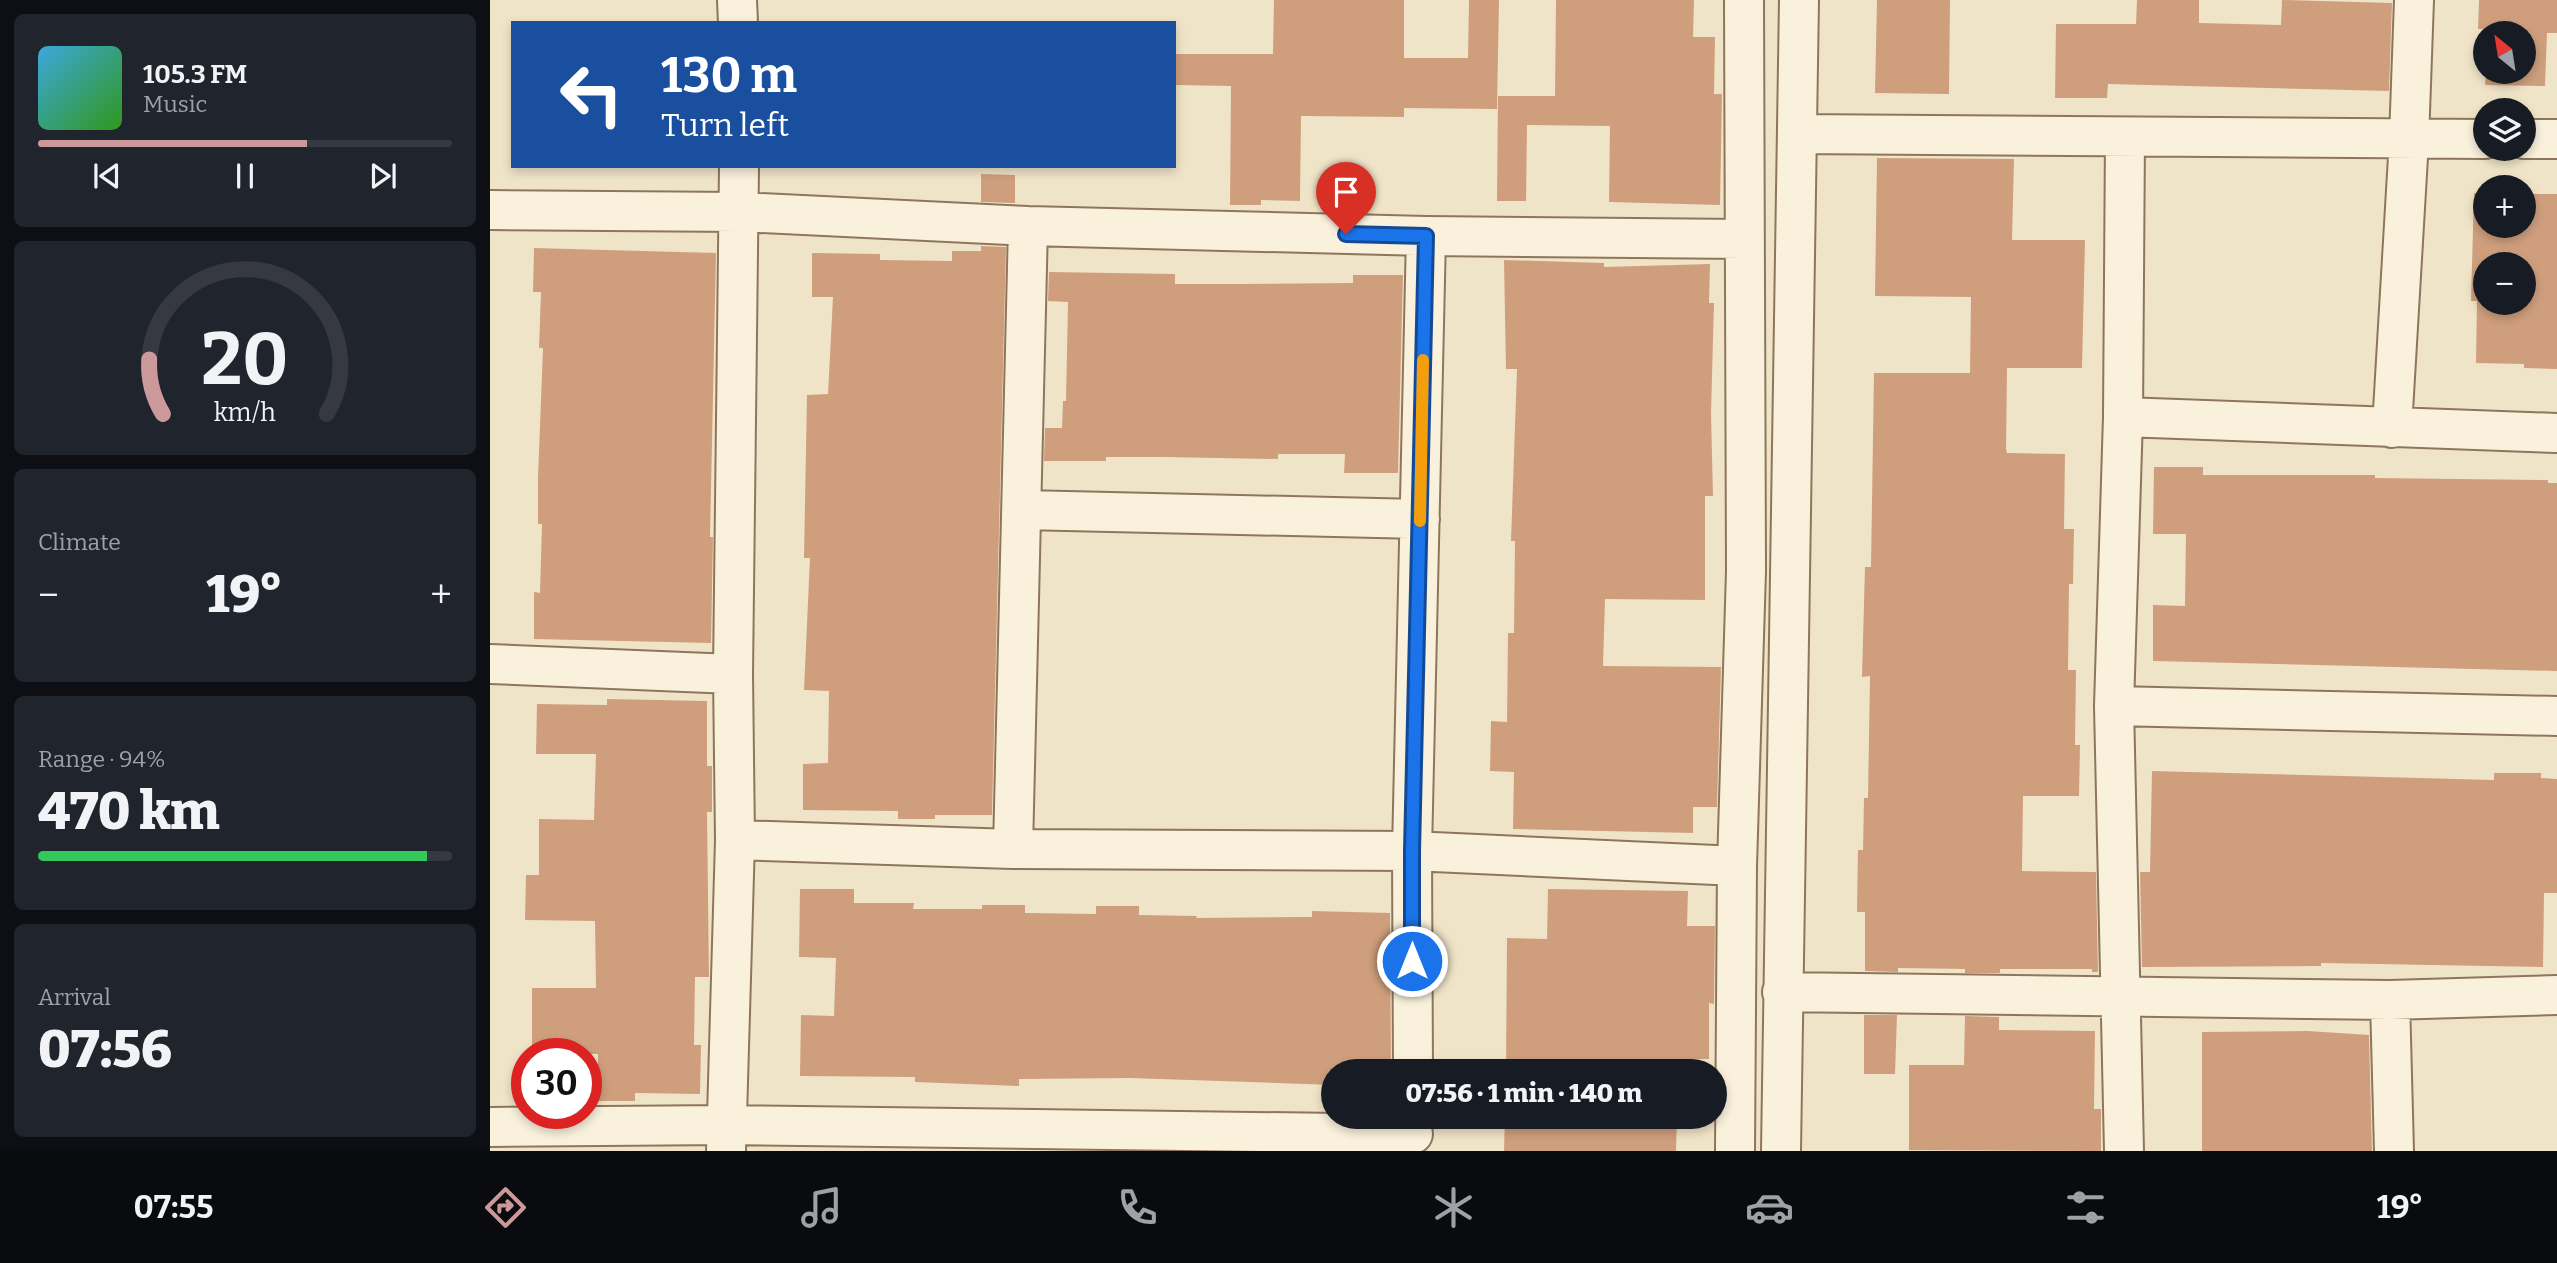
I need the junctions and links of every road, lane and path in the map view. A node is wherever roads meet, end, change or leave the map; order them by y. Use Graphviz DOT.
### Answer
graph roads {
  1 [pos="737,0"];
  2 [pos="1744,0"];
  3 [pos="1798,0"];
  4 [pos="2414,0"];
  5 [pos="738,21"];
  6 [pos="1797,134"];
  7 [pos="2125,137"];
  8 [pos="2409,139"];
  9 [pos="2473,139"];
  10 [pos="2536,139"];
  11 [pos="2557,139"];
  12 [pos="739,168"];
  13 [pos="490,210"];
  14 [pos="740,212"];
  15 [pos="1028,226"];
  16 [pos="1426,236"];
  17 [pos="1744,239"];
  18 [pos="2123,417"];
  19 [pos="2392,428"];
  20 [pos="2557,433"];
  21 [pos="1023,510"];
  22 [pos="1420,519"];
  23 [pos="490,664"];
  24 [pos="733,674"];
  25 [pos="2114,706"];
  26 [pos="2557,716"];
  27 [pos="735,840"];
  28 [pos="1013,849"];
  29 [pos="1412,851"];
  30 [pos="1737,866"];
  31 [pos="1782,992"];
  32 [pos="2557,995"];
  33 [pos="2119,996"];
  34 [pos="2390,1000"];
  35 [pos="1413,1059"];
  36 [pos="490,1127"];
  37 [pos="1413,1134"];
  38 [pos="727,1138"];
  39 [pos="1181,1141"];
  40 [pos="1735,1151"];
  41 [pos="1782,1151"];
  42 [pos="2124,1151"];
  43 [pos="2394,1151"];
  1 -- 5 [label="street"];
  2 -- 17 [label="street"];
  3 -- 6 [label="street"];
  4 -- 8 [label="street"];
  6 -- 7 [label="street"];
  6 -- 31 [label="street"];
  7 -- 8 [label="street"];
  7 -- 18 [label="street"];
  8 -- 9 [label="street"];
  8 -- 19 [label="street"];
  10 -- 11 [label="street"];
  12 -- 14 [label="street"];
  13 -- 14 [label="street"];
  14 -- 15 [label="street"];
  14 -- 24 [label="street"];
  15 -- 16 [label="street"];
  15 -- 21 [label="street"];
  16 -- 17 [label="street"];
  16 -- 22 [label="street"];
  17 -- 30 [label="street"];
  18 -- 19 [label="street"];
  18 -- 25 [label="street"];
  19 -- 20 [label="street"];
  21 -- 22 [label="street"];
  21 -- 28 [label="street"];
  22 -- 29 [label="street"];
  23 -- 24 [label="street"];
  24 -- 27 [label="street"];
  25 -- 26 [label="street"];
  25 -- 33 [label="street"];
  27 -- 28 [label="street"];
  27 -- 38 [label="street"];
  28 -- 29 [label="street"];
  29 -- 30 [label="street"];
  29 -- 35 [label="street"];
  30 -- 40 [label="street"];
  31 -- 33 [label="street"];
  31 -- 41 [label="street"];
  32 -- 34 [label="street"];
  33 -- 34 [label="street"];
  33 -- 42 [label="street"];
  34 -- 43 [label="street"];
  36 -- 38 [label="street"];
  37 -- 39 [label="street"];
  38 -- 39 [label="street"];
}
